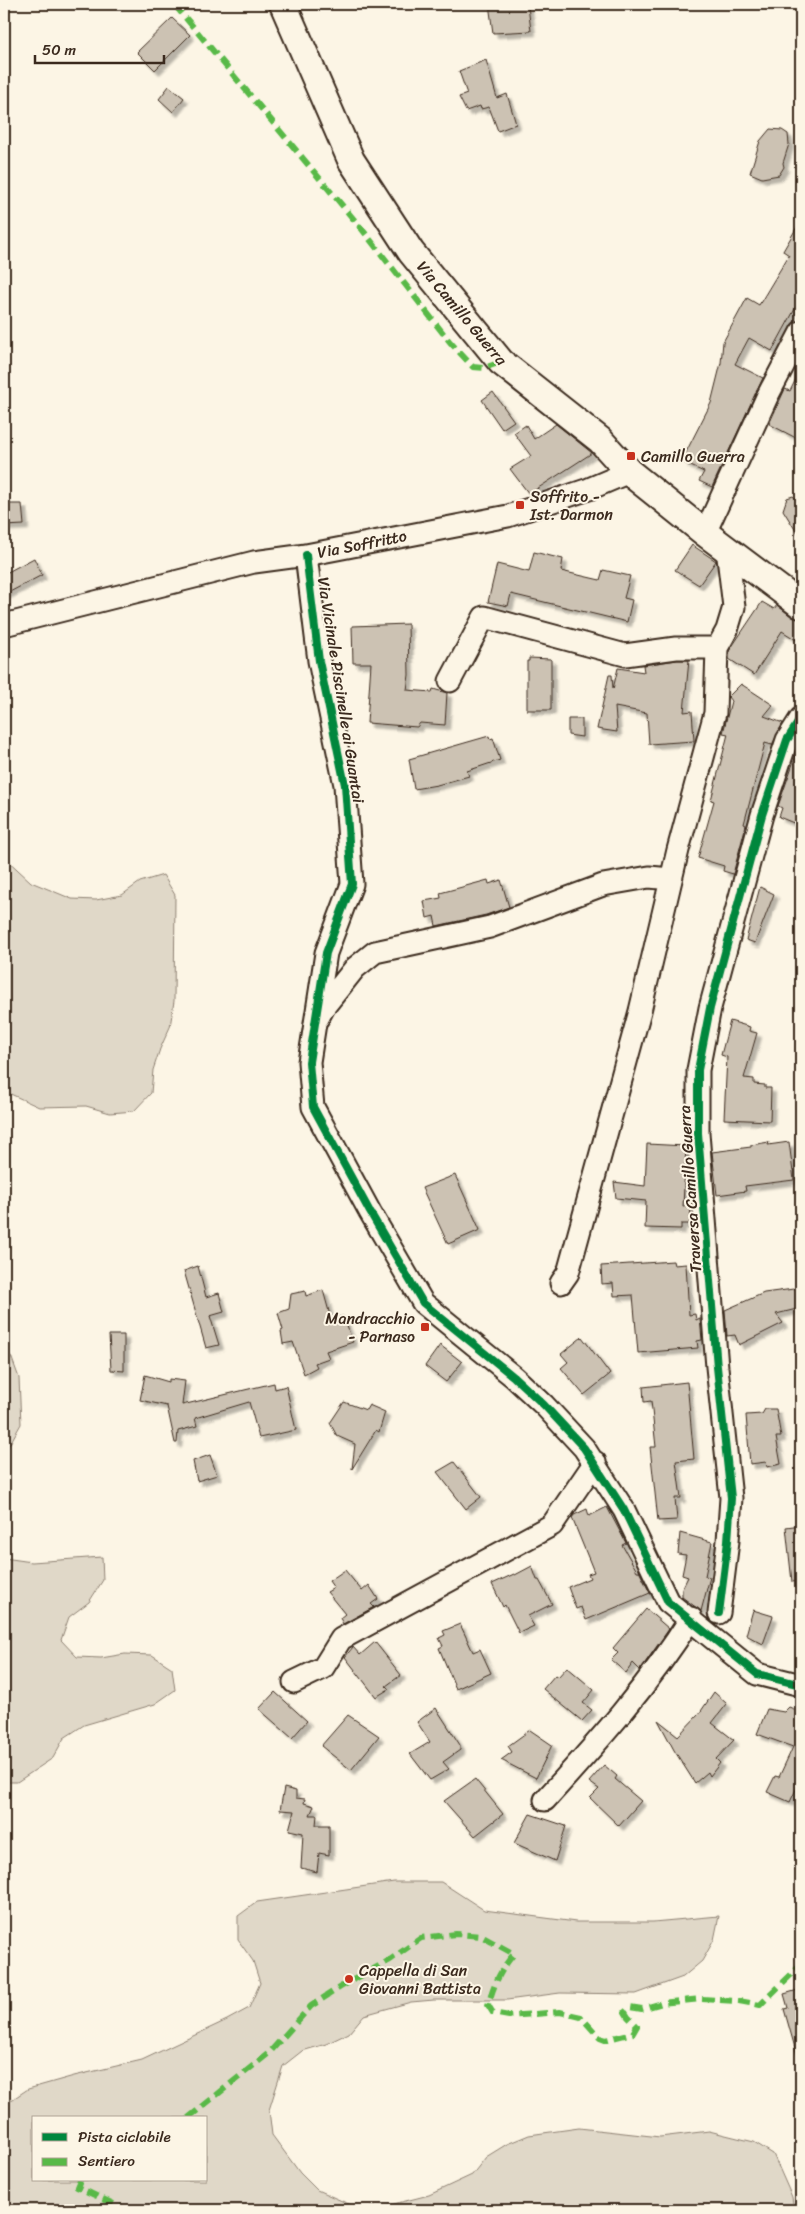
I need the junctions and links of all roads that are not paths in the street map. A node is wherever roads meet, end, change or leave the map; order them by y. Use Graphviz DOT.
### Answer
graph roads {
  1 [pos="283,4"];
  2 [pos="801,332"];
  3 [pos="629,472"];
  4 [pos="705,533"];
  5 [pos="727,549"];
  6 [pos="306,555"];
  7 [pos="801,605"];
  8 [pos="4,625"];
  9 [pos="717,648"];
  10 [pos="450,681"];
  11 [pos="801,718"];
  12 [pos="671,879"];
  13 [pos="315,1024"];
  14 [pos="561,1283"];
  15 [pos="595,1462"];
  16 [pos="719,1614"];
  17 [pos="691,1618"];
  18 [pos="294,1682"];
  19 [pos="801,1685"];
  20 [pos="545,1800"];
  1 -- 3 [label="street, Via Camillo Guerra"];
  2 -- 4 [label="street"];
  3 -- 4 [label="street, Via Camillo Guerra"];
  3 -- 6 [label="street, Via Soffritto"];
  4 -- 5 [label="street, Via Camillo Guerra"];
  5 -- 7 [label="street, Via Camillo Guerra"];
  5 -- 9 [label="street"];
  6 -- 8 [label="street, Via Soffritto"];
  6 -- 13 [label="street, Via Vicinale Piscinelle ai Guantai"];
  9 -- 10 [label="street"];
  9 -- 12 [label="street"];
  11 -- 16 [label="street, Traversa Camillo Guerra"];
  12 -- 13 [label="street"];
  12 -- 14 [label="street"];
  13 -- 15 [label="street, Via Vicinale Piscinelle ai Guantai"];
  15 -- 17 [label="street, Via Vicinale Piscinelle ai Guantai"];
  15 -- 18 [label="street"];
  17 -- 19 [label="street, Via Vicinale Piscinelle ai Guantai"];
  17 -- 20 [label="street"];
}
